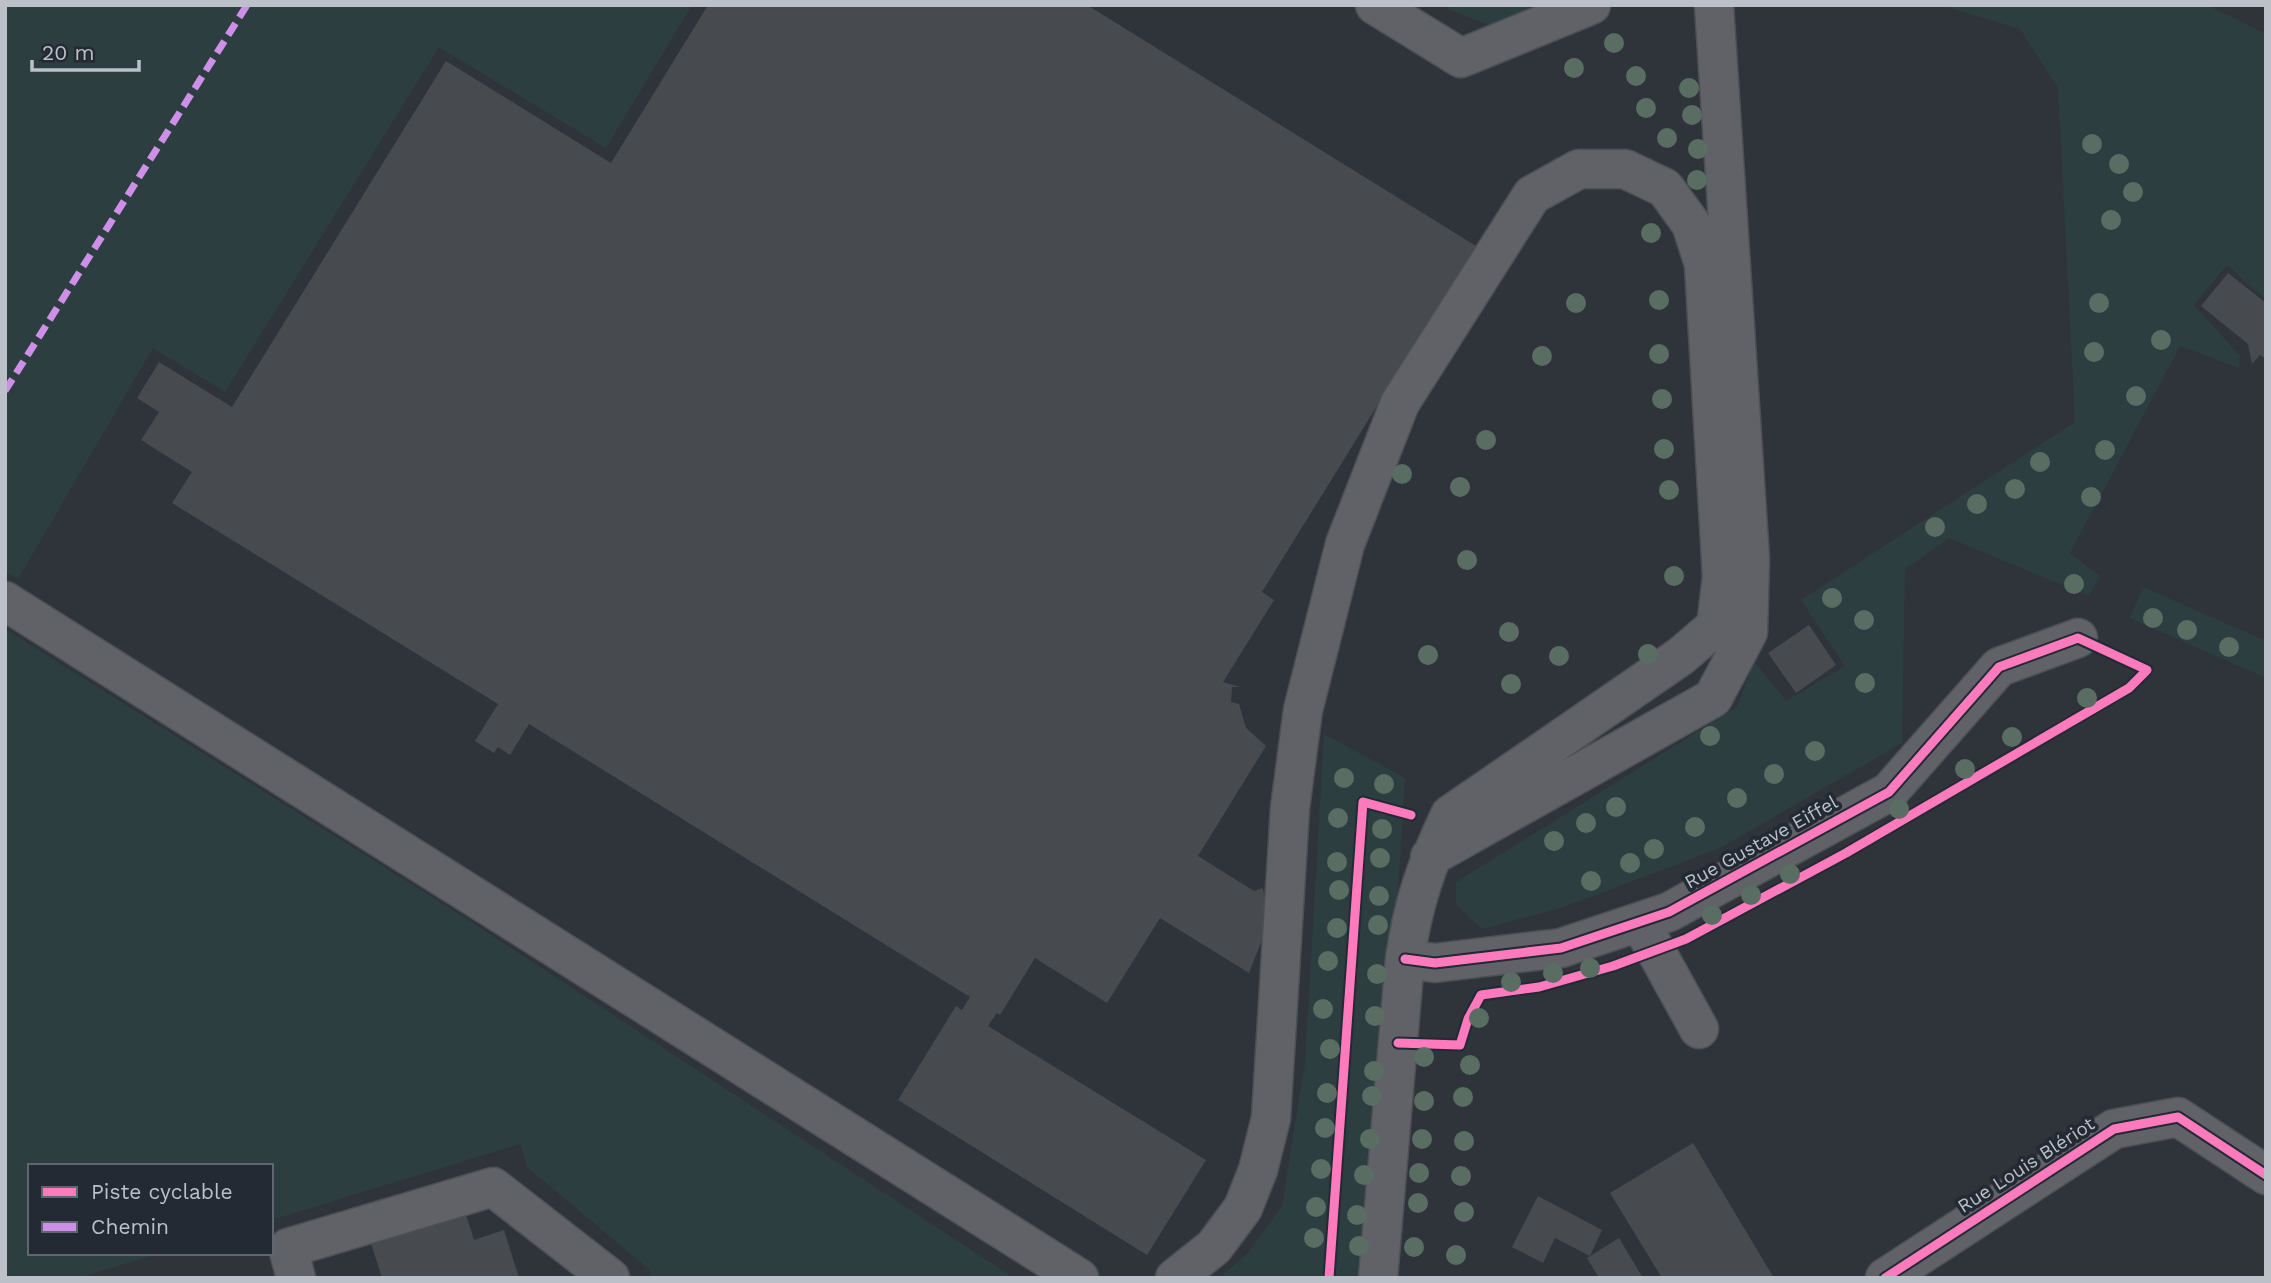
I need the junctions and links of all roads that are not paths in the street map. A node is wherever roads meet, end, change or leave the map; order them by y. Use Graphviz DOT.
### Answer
graph roads {
  1 [pos="1374,5"];
  2 [pos="1591,5"];
  3 [pos="1714,5"];
  4 [pos="5,601"];
  5 [pos="2078,638"];
  6 [pos="1430,857"];
  7 [pos="1640,922"];
  8 [pos="1405,959"];
  9 [pos="1699,1029"];
  10 [pos="2266,1175"];
  11 [pos="296,1278"];
  12 [pos="610,1278"];
  13 [pos="1079,1278"];
  14 [pos="1175,1278"];
  15 [pos="1378,1278"];
  16 [pos="1885,1278"];
  1 -- 2 [label="street"];
  3 -- 6 [label="street"];
  4 -- 13 [label="street"];
  5 -- 7 [label="street, Rue Gustave Eiffel"];
  6 -- 8 [label="street"];
  6 -- 14 [label="street"];
  7 -- 8 [label="street, Rue Gustave Eiffel"];
  7 -- 9 [label="street"];
  8 -- 15 [label="street"];
  10 -- 16 [label="street, Rue Louis Blériot"];
  11 -- 12 [label="street"];
}
